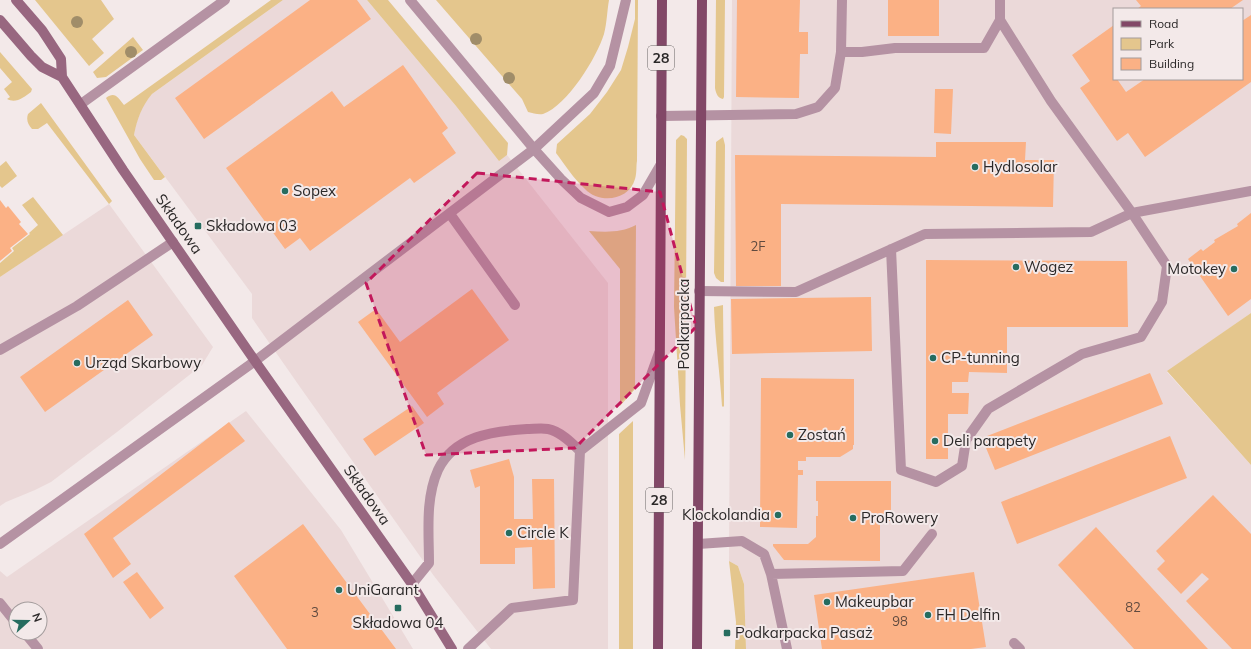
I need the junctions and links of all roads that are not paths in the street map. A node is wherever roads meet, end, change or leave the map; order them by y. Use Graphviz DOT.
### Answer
graph roads {
  1 [pos="16,0"];
  2 [pos="225,0"];
  3 [pos="410,0"];
  4 [pos="626,0"];
  5 [pos="662,0"];
  6 [pos="702,0"];
  7 [pos="842,0"];
  8 [pos="1000,0"];
  9 [pos="0,20"];
  10 [pos="1000,20"];
  11 [pos="841,52"];
  12 [pos="62,77"];
  13 [pos="81,104"];
  14 [pos="701,115"];
  15 [pos="661,116"];
  16 [pos="534,149"];
  17 [pos="661,164"];
  18 [pos="1251,191"];
  19 [pos="1132,213"];
  20 [pos="450,214"];
  21 [pos="173,242"];
  22 [pos="891,249"];
  23 [pos="700,291"];
  24 [pos="515,305"];
  25 [pos="0,350"];
  26 [pos="660,351"];
  27 [pos="255,361"];
  28 [pos="580,451"];
  29 [pos="932,534"];
  30 [pos="0,544"];
  31 [pos="698,544"];
  32 [pos="771,574"];
  33 [pos="412,584"];
  34 [pos="0,603"];
  35 [pos="8,612"];
  36 [pos="32,641"];
  37 [pos="38,649"];
  38 [pos="452,649"];
  39 [pos="468,649"];
  40 [pos="658,649"];
  41 [pos="697,649"];
  42 [pos="787,649"];
  1 -- 12 [label="street, Składowa"];
  2 -- 13 [label="street"];
  3 -- 16 [label="street"];
  4 -- 16 [label="street"];
  5 -- 15 [label="main road, Podkarpacka / 28"];
  6 -- 14 [label="main road, Podkarpacka"];
  7 -- 11 [label="street"];
  8 -- 10 [label="street"];
  9 -- 12 [label="street, Składowa"];
  10 -- 11 [label="street"];
  10 -- 19 [label="street"];
  11 -- 14 [label="street"];
  12 -- 13 [label="street, Składowa"];
  13 -- 21 [label="street, Składowa"];
  14 -- 15 [label="street"];
  14 -- 23 [label="main road, Podkarpacka"];
  15 -- 17 [label="main road, Podkarpacka / 28"];
  16 -- 17 [label="street"];
  16 -- 20 [label="street"];
  17 -- 26 [label="main road, Podkarpacka / 28"];
  18 -- 19 [label="street"];
  19 -- 22 [label="street"];
  19 -- 22 [label="street"];
  20 -- 24 [label="street"];
  20 -- 27 [label="street"];
  21 -- 25 [label="street"];
  21 -- 27 [label="street, Składowa"];
  22 -- 23 [label="street"];
  23 -- 31 [label="main road, Podkarpacka"];
  26 -- 28 [label="street"];
  26 -- 40 [label="main road, Podkarpacka / 28"];
  27 -- 30 [label="street"];
  27 -- 33 [label="street, Składowa"];
  28 -- 33 [label="street"];
  28 -- 39 [label="street"];
  29 -- 32 [label="street"];
  31 -- 32 [label="street"];
  31 -- 41 [label="main road, Podkarpacka"];
  32 -- 42 [label="street"];
  33 -- 38 [label="street, Składowa"];
  34 -- 35 [label="street"];
  36 -- 37 [label="street"];
}
